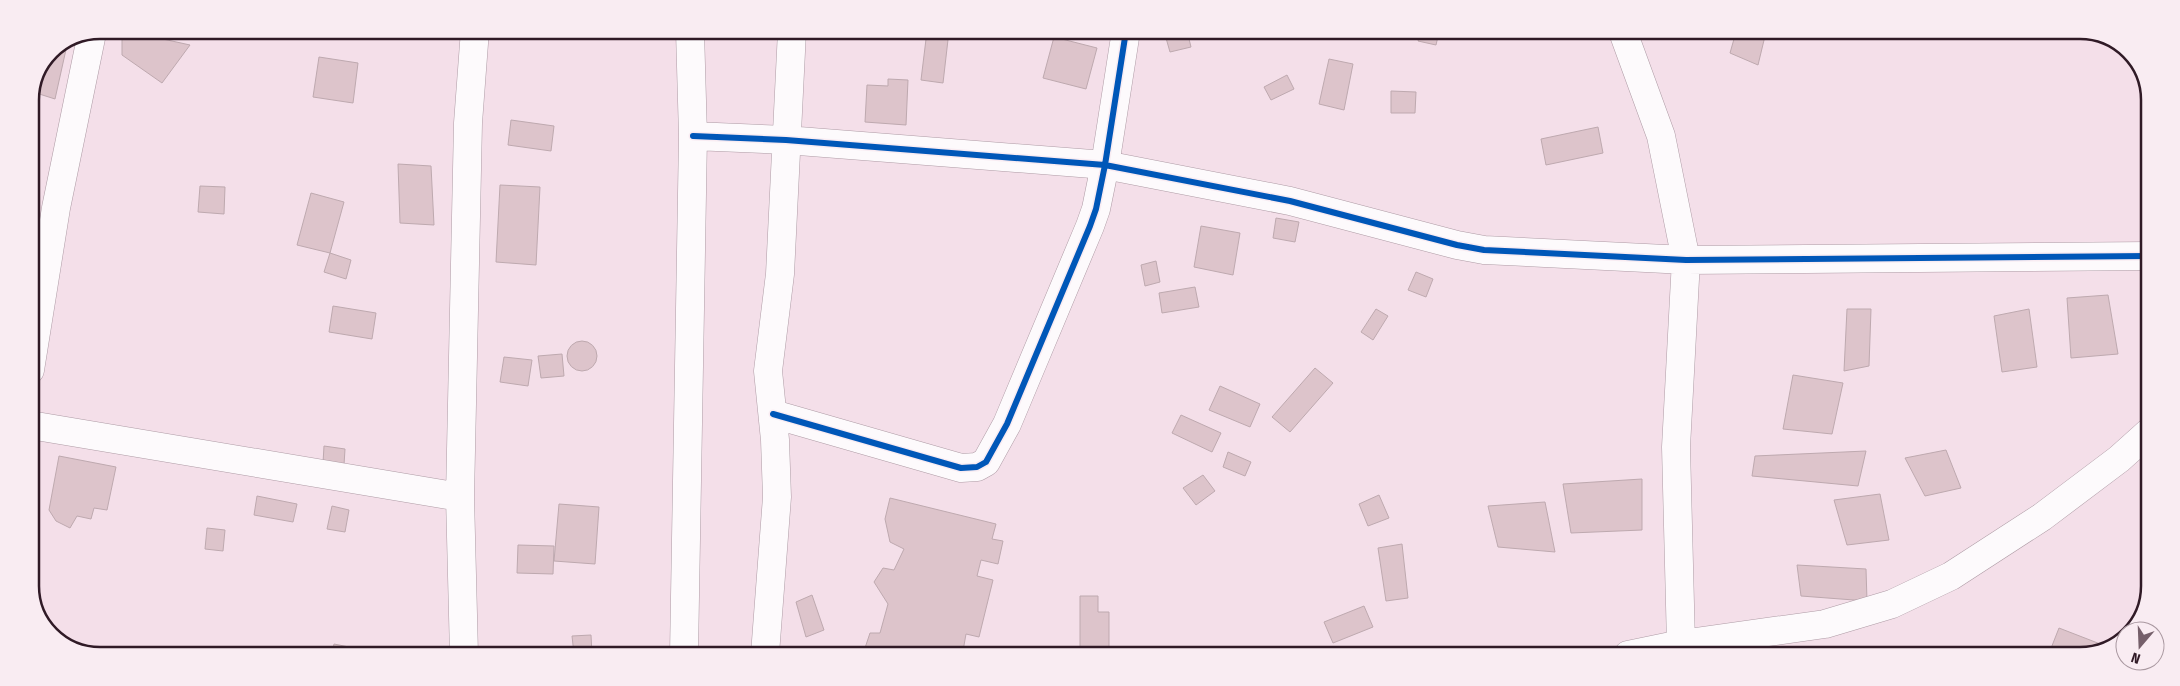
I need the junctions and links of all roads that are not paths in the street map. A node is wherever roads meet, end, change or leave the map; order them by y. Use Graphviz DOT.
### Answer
graph roads {
  1 [pos="474,39"];
  2 [pos="690,39"];
  3 [pos="792,39"];
  4 [pos="1125,39"];
  5 [pos="1626,39"];
  6 [pos="91,40"];
  7 [pos="693,136"];
  8 [pos="786,140"];
  9 [pos="1105,165"];
  10 [pos="2141,256"];
  11 [pos="1686,260"];
  12 [pos="39,314"];
  13 [pos="773,414"];
  14 [pos="39,427"];
  15 [pos="2141,440"];
  16 [pos="460,497"];
  17 [pos="1681,644"];
  18 [pos="464,647"];
  19 [pos="684,647"];
  20 [pos="765,647"];
  21 [pos="1668,647"];
  1 -- 16 [label="street"];
  2 -- 7 [label="street"];
  3 -- 8 [label="street"];
  4 -- 9 [label="street"];
  5 -- 11 [label="street"];
  6 -- 12 [label="street"];
  7 -- 8 [label="street"];
  7 -- 19 [label="street"];
  8 -- 9 [label="street"];
  8 -- 13 [label="street"];
  9 -- 11 [label="street"];
  9 -- 13 [label="street"];
  10 -- 11 [label="street"];
  11 -- 17 [label="street"];
  13 -- 20 [label="street"];
  14 -- 16 [label="street"];
  15 -- 17 [label="street"];
  16 -- 18 [label="street"];
  17 -- 21 [label="street"];
}
